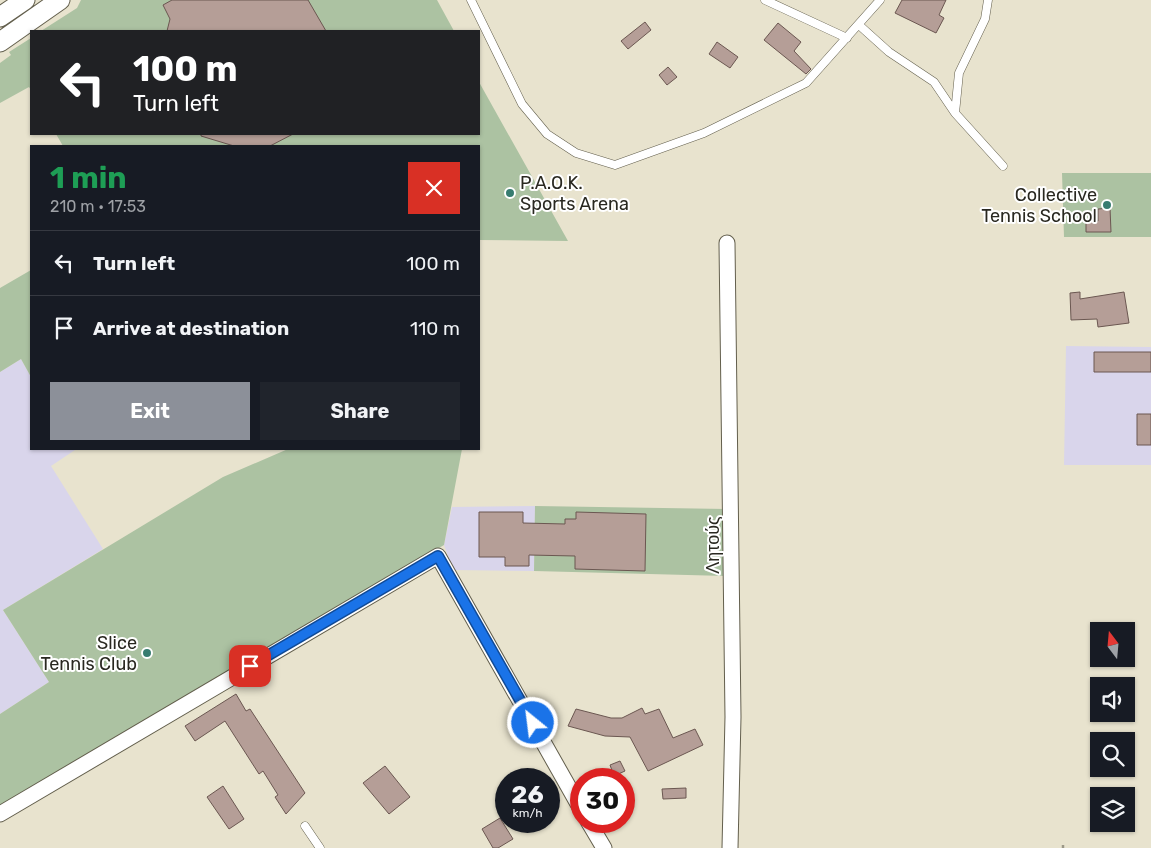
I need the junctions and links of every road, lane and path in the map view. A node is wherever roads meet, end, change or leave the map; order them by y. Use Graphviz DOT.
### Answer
graph roads {
  1 [pos="25,0"];
  2 [pos="60,0"];
  3 [pos="471,0"];
  4 [pos="765,0"];
  5 [pos="880,0"];
  6 [pos="988,0"];
  7 [pos="0,18"];
  8 [pos="859,25"];
  9 [pos="847,38"];
  10 [pos="0,42"];
  11 [pos="955,113"];
  12 [pos="1003,166"];
  13 [pos="728,243"];
  14 [pos="570,790"];
  15 [pos="0,814"];
  16 [pos="304,826"];
  17 [pos="595,833"];
  18 [pos="320,848"];
  19 [pos="604,848"];
  20 [pos="730,848"];
  1 -- 7 [label="street"];
  2 -- 10 [label="street"];
  3 -- 9 [label="lane"];
  4 -- 9 [label="lane"];
  5 -- 8 [label="lane"];
  6 -- 11 [label="lane"];
  8 -- 9 [label="lane"];
  8 -- 11 [label="lane"];
  11 -- 12 [label="lane"];
  13 -- 20 [label="street, Λητούς"];
  14 -- 15 [label="street"];
  16 -- 18 [label="lane"];
  17 -- 19 [label="street"];
}
